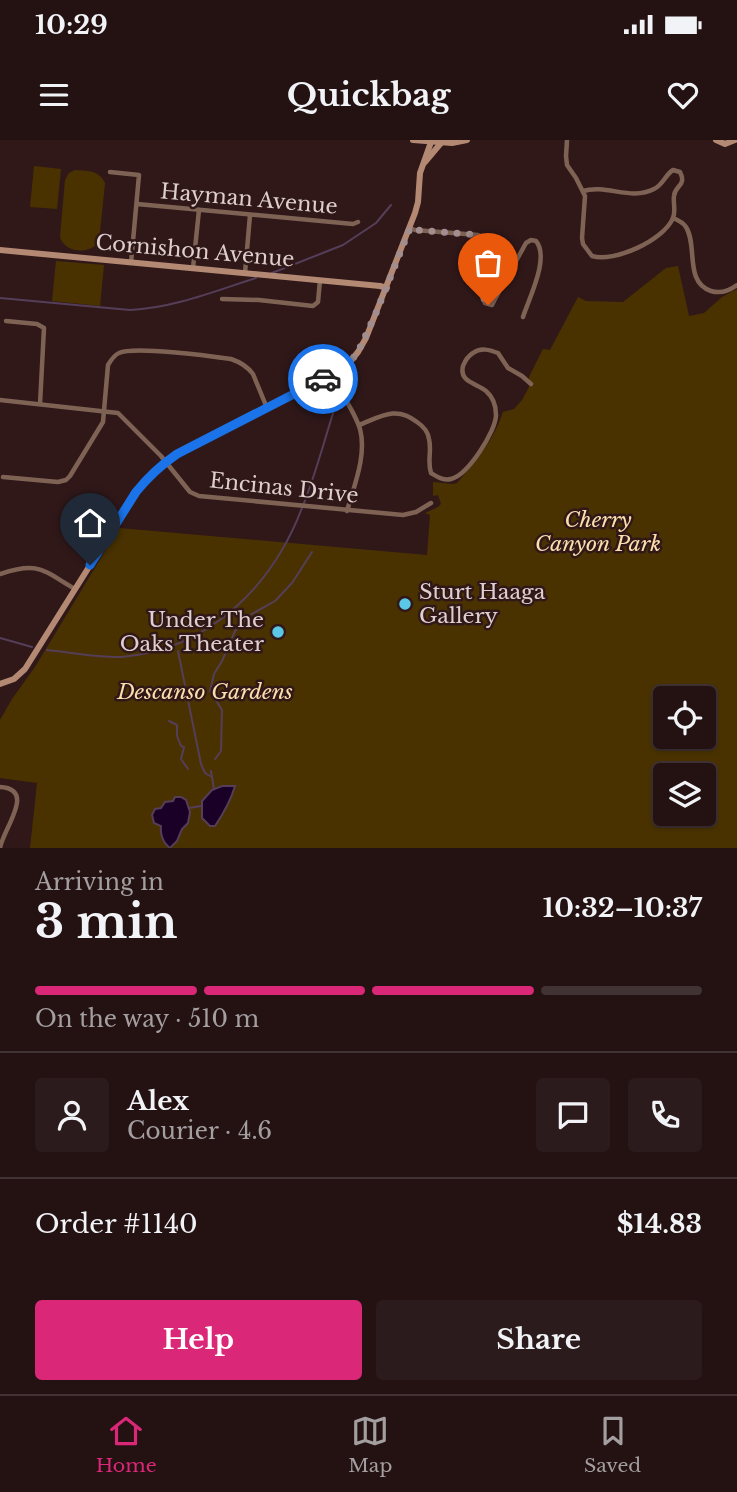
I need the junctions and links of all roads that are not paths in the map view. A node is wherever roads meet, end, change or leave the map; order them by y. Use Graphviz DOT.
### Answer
graph roads {
  1 [pos="413,140"];
  2 [pos="467,140"];
  3 [pos="567,140"];
  4 [pos="716,140"];
  5 [pos="735,140"];
  6 [pos="431,142"];
  7 [pos="443,142"];
  8 [pos="424,163"];
  9 [pos="110,172"];
  10 [pos="583,191"];
  11 [pos="136,204"];
  12 [pos="199,210"];
  13 [pos="250,215"];
  14 [pos="673,218"];
  15 [pos="358,222"];
  16 [pos="410,228"];
  17 [pos="0,250"];
  18 [pos="131,263"];
  19 [pos="193,268"];
  20 [pos="245,274"];
  21 [pos="320,280"];
  22 [pos="737,285"];
  23 [pos="387,288"];
  24 [pos="222,299"];
  25 [pos="523,317"];
  26 [pos="6,321"];
  27 [pos="331,375"];
  28 [pos="531,384"];
  29 [pos="0,400"];
  30 [pos="40,404"];
  31 [pos="267,408"];
  32 [pos="104,411"];
  33 [pos="359,425"];
  34 [pos="166,461"];
  35 [pos="3,477"];
  36 [pos="431,503"];
  37 [pos="347,510"];
  38 [pos="0,574"];
  39 [pos="75,589"];
  40 [pos="0,684"];
  41 [pos="0,787"];
  42 [pos="0,848"];
  1 -- 6 [label="street"];
  2 -- 7 [label="street"];
  3 -- 10 [label="street"];
  4 -- 5 [label="street"];
  6 -- 7 [label="street"];
  6 -- 8 [label="street"];
  7 -- 8 [label="street"];
  8 -- 16 [label="street"];
  9 -- 11 [label="street"];
  10 -- 14 [label="street"];
  10 -- 14 [label="street"];
  11 -- 12 [label="street, Hayman Avenue"];
  11 -- 18 [label="street"];
  12 -- 13 [label="street, Hayman Avenue"];
  12 -- 19 [label="street"];
  13 -- 15 [label="street, Hayman Avenue"];
  13 -- 20 [label="street"];
  14 -- 22 [label="street"];
  16 -- 23 [label="street"];
  16 -- 25 [label="street"];
  17 -- 18 [label="street, Cornishon Avenue"];
  18 -- 19 [label="street, Cornishon Avenue"];
  19 -- 20 [label="street, Cornishon Avenue"];
  20 -- 21 [label="street, Cornishon Avenue"];
  21 -- 23 [label="street, Cornishon Avenue"];
  21 -- 24 [label="street"];
  23 -- 27 [label="street"];
  26 -- 30 [label="street"];
  27 -- 31 [label="street"];
  27 -- 33 [label="street"];
  28 -- 33 [label="street"];
  29 -- 30 [label="street, Encinas Drive"];
  30 -- 32 [label="street, Encinas Drive"];
  31 -- 32 [label="street"];
  31 -- 34 [label="street"];
  32 -- 34 [label="street, Encinas Drive"];
  32 -- 35 [label="street"];
  33 -- 37 [label="street"];
  34 -- 37 [label="street, Encinas Drive"];
  34 -- 39 [label="street"];
  36 -- 37 [label="street, Encinas Drive"];
  38 -- 39 [label="street"];
  39 -- 40 [label="street"];
  41 -- 42 [label="street"];
}
